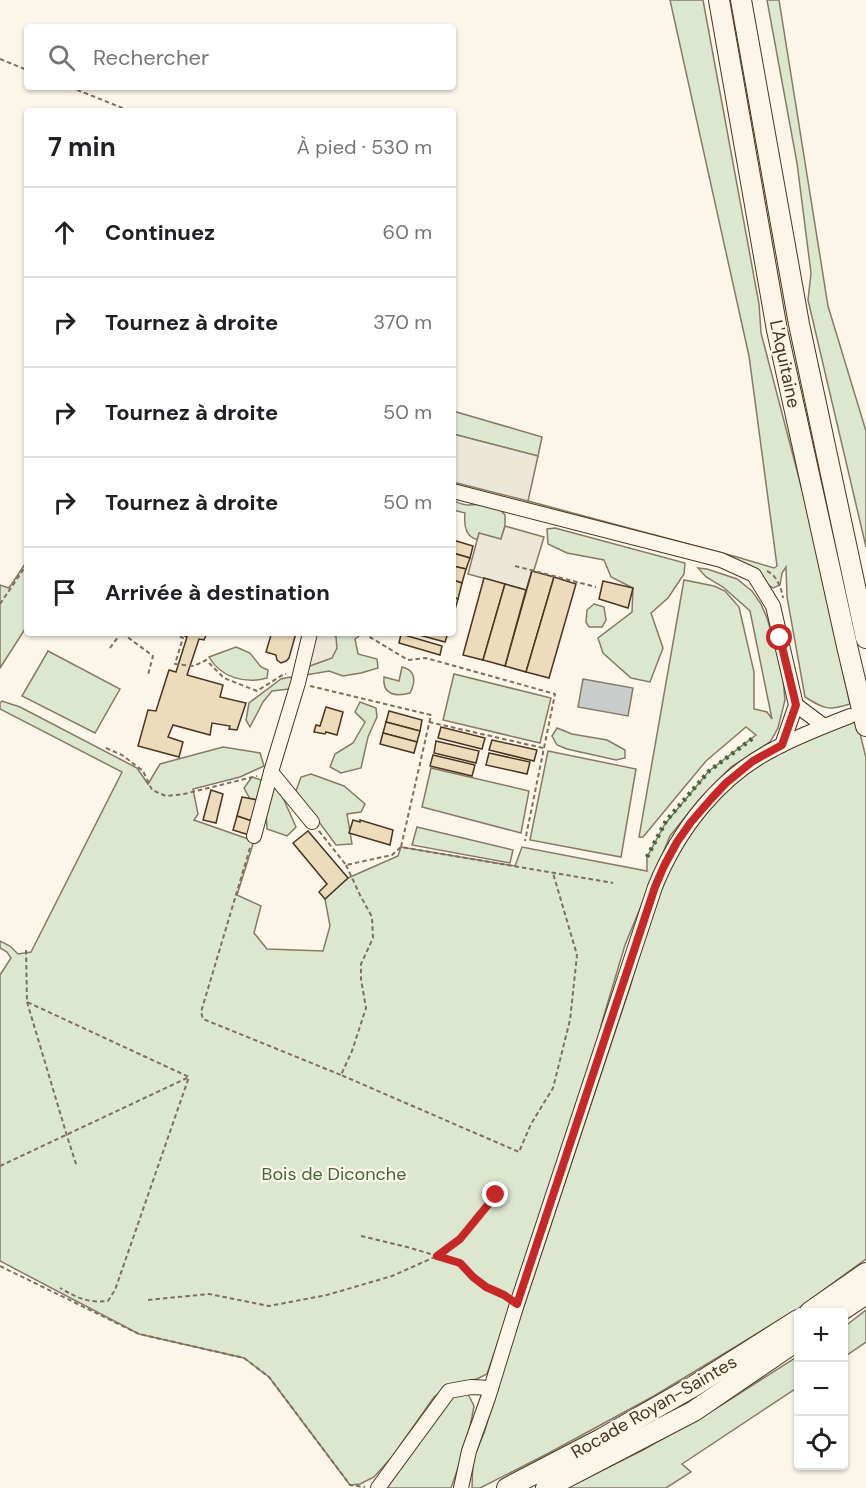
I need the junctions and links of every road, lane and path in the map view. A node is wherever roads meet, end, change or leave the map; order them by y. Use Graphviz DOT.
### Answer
graph roads {
  1 [pos="719,0"];
  2 [pos="741,0"];
  3 [pos="0,59"];
  4 [pos="24,69"];
  5 [pos="78,90"];
  6 [pos="122,108"];
  7 [pos="456,492"];
  8 [pos="514,566"];
  9 [pos="24,568"];
  10 [pos="761,568"];
  11 [pos="596,587"];
  12 [pos="784,602"];
  13 [pos="0,604"];
  14 [pos="119,636"];
  15 [pos="125,636"];
  16 [pos="179,636"];
  17 [pos="309,636"];
  18 [pos="368,636"];
  19 [pos="866,638"];
  20 [pos="110,648"];
  21 [pos="148,675"];
  22 [pos="299,680"];
  23 [pos="796,705"];
  24 [pos="858,721"];
  25 [pos="429,722"];
  26 [pos="824,726"];
  27 [pos="782,745"];
  28 [pos="106,748"];
  29 [pos="544,748"];
  30 [pos="271,772"];
  31 [pos="312,822"];
  32 [pos="254,836"];
  33 [pos="525,842"];
  34 [pos="401,847"];
  35 [pos="346,865"];
  36 [pos="553,873"];
  37 [pos="613,883"];
  38 [pos="26,950"];
  39 [pos="27,1002"];
  40 [pos="341,1075"];
  41 [pos="189,1077"];
  42 [pos="67,1136"];
  43 [pos="0,1166"];
  44 [pos="77,1167"];
  45 [pos="496,1195"];
  46 [pos="361,1236"];
  47 [pos="437,1256"];
  48 [pos="0,1266"];
  49 [pos="866,1273"];
  50 [pos="60,1288"];
  51 [pos="866,1294"];
  52 [pos="148,1300"];
  53 [pos="517,1304"];
  54 [pos="816,1308"];
  55 [pos="845,1308"];
  56 [pos="794,1323"];
  57 [pos="794,1343"];
  58 [pos="491,1388"];
  59 [pos="372,1487"];
  60 [pos="461,1488"];
  61 [pos="507,1488"];
  62 [pos="546,1488"];
  1 -- 24 [label="highway, L'Aquitaine"];
  2 -- 19 [label="highway, L'Aquitaine"];
  3 -- 4 [label="path"];
  5 -- 6 [label="path"];
  7 -- 23 [label="street"];
  8 -- 11 [label="path"];
  9 -- 13 [label="path"];
  10 -- 12 [label="path"];
  14 -- 20 [label="path"];
  15 -- 21 [label="path"];
  16 -- 22 [label="path"];
  17 -- 22 [label="street"];
  18 -- 29 [label="path"];
  22 -- 25 [label="path"];
  22 -- 30 [label="street"];
  23 -- 26 [label="street"];
  23 -- 27 [label="street"];
  24 -- 26 [label="street"];
  25 -- 29 [label="path"];
  25 -- 34 [label="path"];
  26 -- 27 [label="street"];
  27 -- 53 [label="street"];
  28 -- 30 [label="path"];
  29 -- 33 [label="path"];
  30 -- 31 [label="street"];
  30 -- 32 [label="street"];
  31 -- 35 [label="path"];
  32 -- 40 [label="path"];
  34 -- 35 [label="path"];
  34 -- 36 [label="path"];
  35 -- 40 [label="path"];
  36 -- 37 [label="path"];
  36 -- 40 [label="path"];
  38 -- 39 [label="path"];
  39 -- 41 [label="path"];
  39 -- 42 [label="path"];
  41 -- 42 [label="path"];
  41 -- 50 [label="path"];
  42 -- 43 [label="path"];
  42 -- 44 [label="path"];
  45 -- 47 [label="path"];
  46 -- 47 [label="path"];
  47 -- 52 [label="path"];
  47 -- 53 [label="path"];
  48 -- 59 [label="path"];
  49 -- 54 [label="highway"];
  51 -- 55 [label="highway"];
  53 -- 58 [label="street"];
  56 -- 61 [label="highway, Rocade Royan-Saintes"];
  57 -- 62 [label="highway, Rocade Royan-Saintes"];
  58 -- 59 [label="street"];
  58 -- 60 [label="street"];
}
